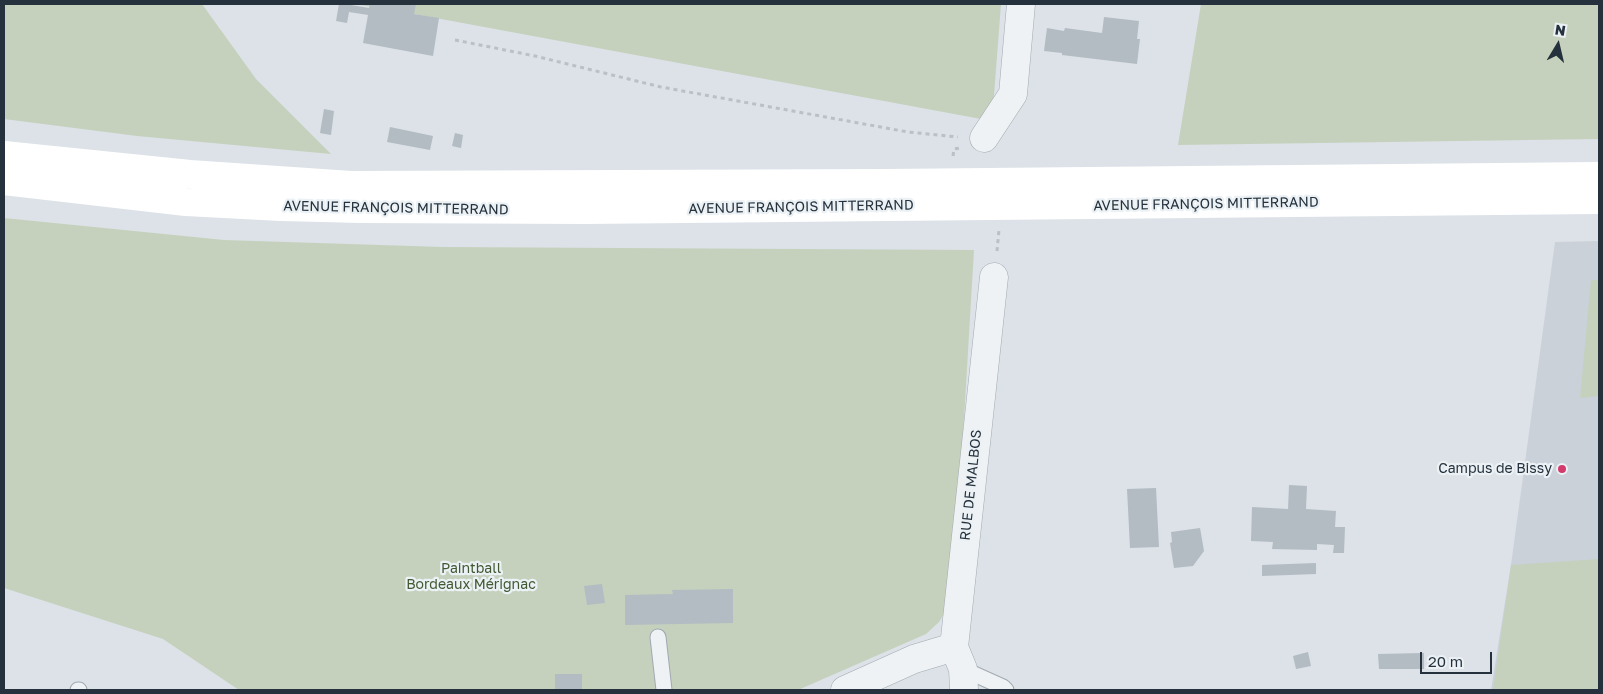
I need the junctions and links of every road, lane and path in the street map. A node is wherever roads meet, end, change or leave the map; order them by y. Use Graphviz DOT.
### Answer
graph roads {
  1 [pos="1021,4"];
  2 [pos="455,40"];
  3 [pos="984,138"];
  4 [pos="4,155"];
  5 [pos="1599,176"];
  6 [pos="4,181"];
  7 [pos="1599,200"];
  8 [pos="994,277"];
  9 [pos="658,637"];
  10 [pos="960,669"];
  11 [pos="664,690"];
  12 [pos="844,690"];
  13 [pos="1006,690"];
  1 -- 3 [label="street"];
  2 -- 3 [label="path"];
  4 -- 5 [label="main road, AVENUE FRANÇOIS MITTERRAND"];
  6 -- 7 [label="main road, AVENUE FRANÇOIS MITTERRAND"];
  8 -- 10 [label="street, RUE DE MALBOS"];
  9 -- 11 [label="lane"];
  10 -- 12 [label="street"];
  10 -- 13 [label="lane"];
}
